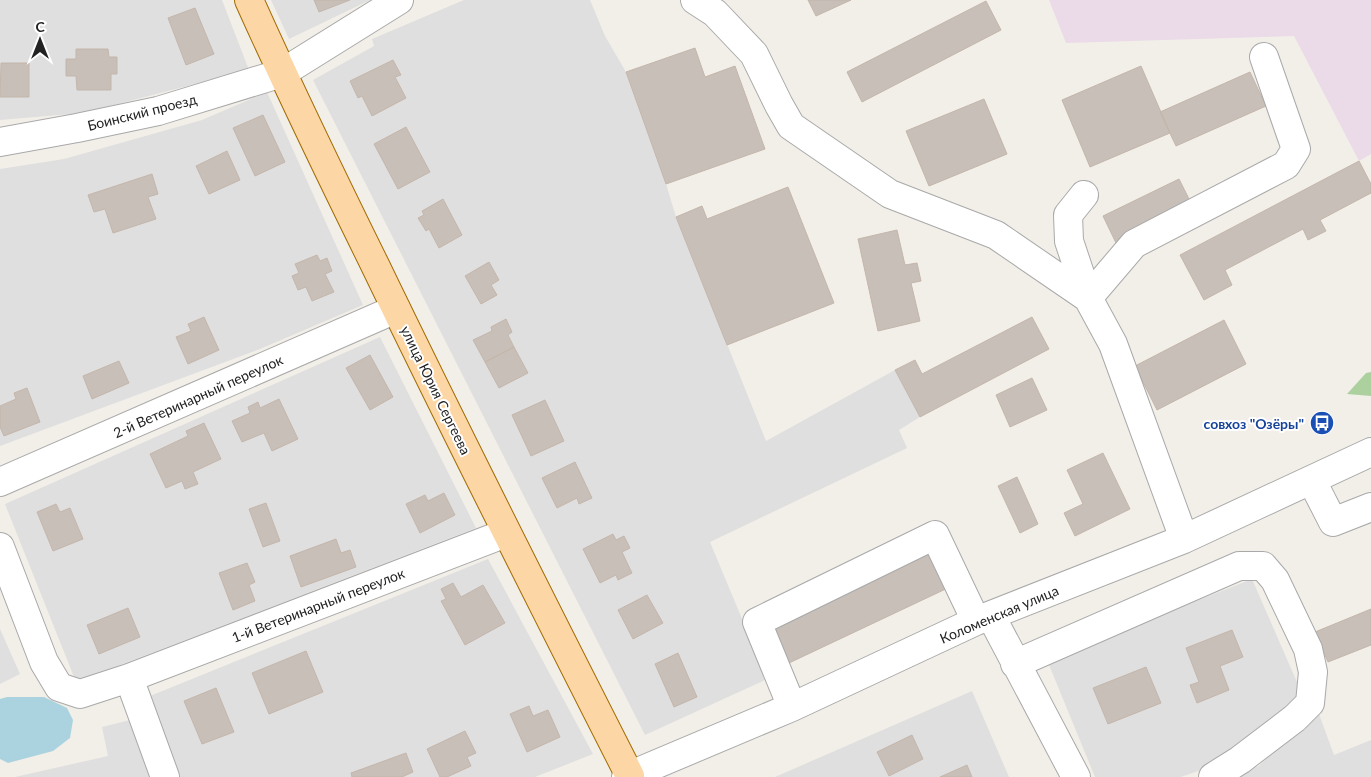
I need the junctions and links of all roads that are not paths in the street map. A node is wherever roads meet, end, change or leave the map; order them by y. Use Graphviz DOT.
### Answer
graph roads {
  1 [pos="249,0"];
  2 [pos="399,0"];
  3 [pos="695,0"];
  4 [pos="1264,57"];
  5 [pos="282,73"];
  6 [pos="0,142"];
  7 [pos="1084,195"];
  8 [pos="1088,298"];
  9 [pos="396,309"];
  10 [pos="1371,452"];
  11 [pos="1312,480"];
  12 [pos="0,482"];
  13 [pos="1371,507"];
  14 [pos="506,533"];
  15 [pos="1184,539"];
  16 [pos="0,547"];
  17 [pos="983,619"];
  18 [pos="1015,664"];
  19 [pos="129,678"];
  20 [pos="792,707"];
  21 [pos="639,774"];
  22 [pos="165,777"];
  23 [pos="1076,777"];
  24 [pos="1213,777"];
  1 -- 5 [label="main road, улица Юрия Сергеева"];
  2 -- 5 [label="street, Боинский проезд"];
  3 -- 8 [label="street"];
  4 -- 8 [label="street"];
  5 -- 6 [label="street, Боинский проезд"];
  5 -- 9 [label="main road, улица Юрия Сергеева"];
  7 -- 8 [label="street"];
  8 -- 15 [label="street"];
  9 -- 12 [label="street, 2-й Ветеринарный переулок"];
  9 -- 14 [label="main road, улица Юрия Сергеева"];
  10 -- 11 [label="street, Коломенская улица"];
  11 -- 13 [label="street"];
  11 -- 15 [label="street, Коломенская улица"];
  14 -- 19 [label="street, 1-й Ветеринарный переулок"];
  14 -- 21 [label="main road, улица Юрия Сергеева"];
  15 -- 17 [label="street, Коломенская улица"];
  16 -- 19 [label="street, 1-й Ветеринарный переулок"];
  17 -- 18 [label="street"];
  17 -- 20 [label="street, Коломенская улица"];
  17 -- 20 [label="street"];
  18 -- 23 [label="street"];
  18 -- 24 [label="street"];
  19 -- 22 [label="street"];
  20 -- 21 [label="street, Коломенская улица"];
}
